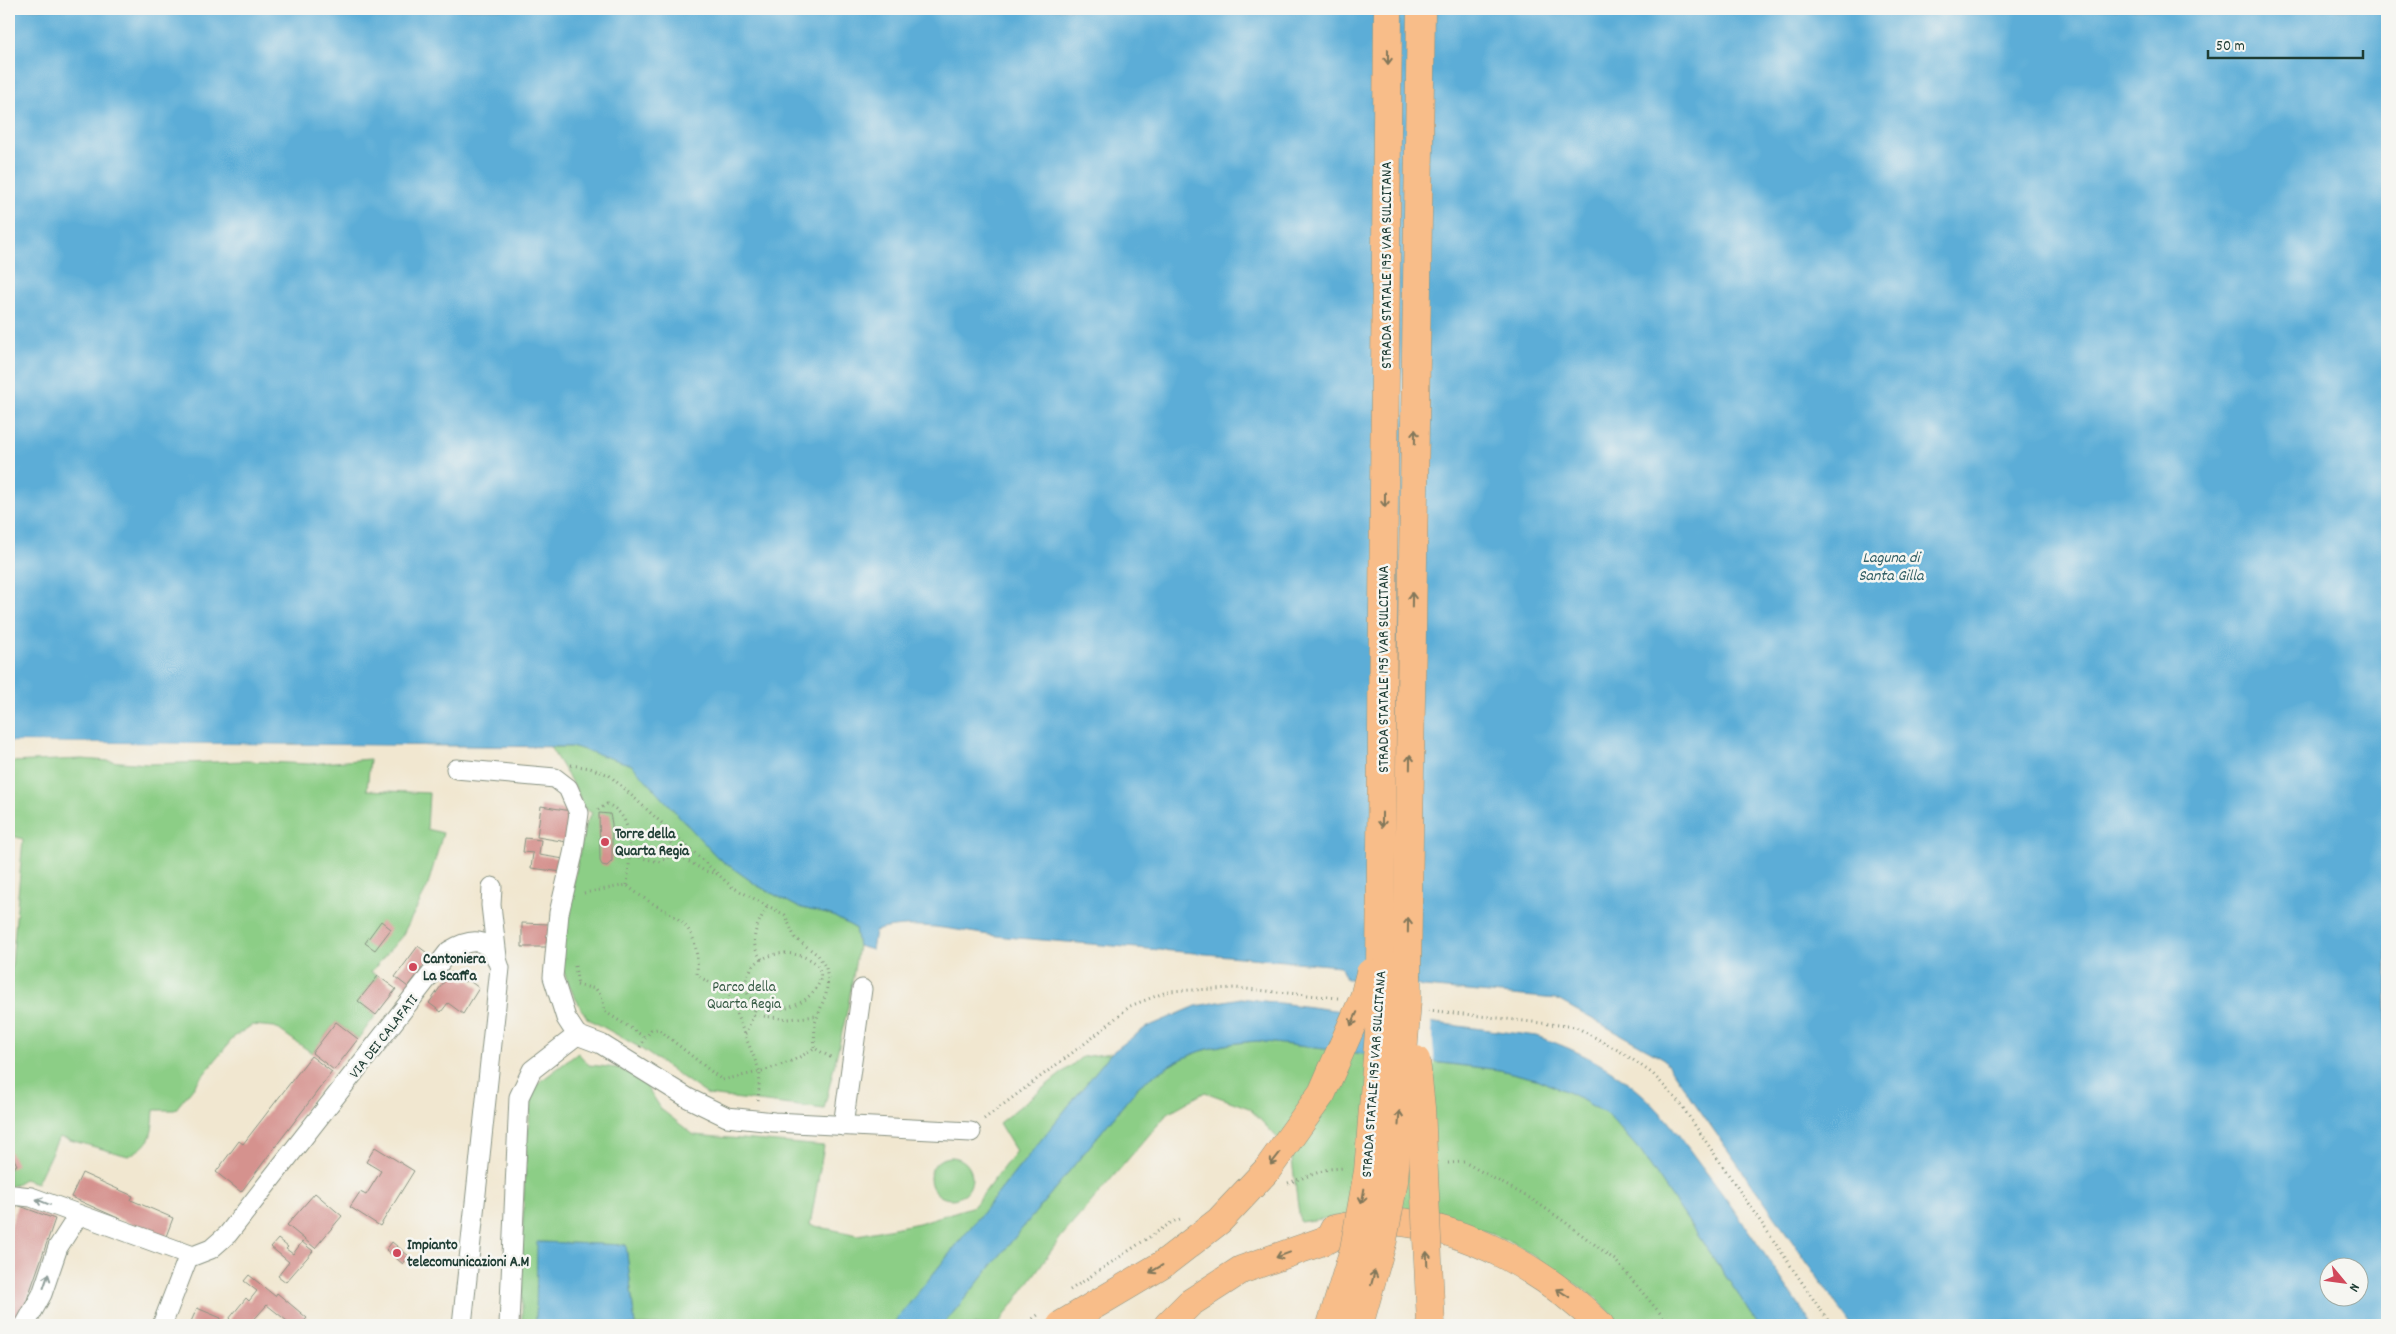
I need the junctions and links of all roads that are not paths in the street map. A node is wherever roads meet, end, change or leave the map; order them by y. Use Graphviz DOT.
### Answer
graph roads {
  1 [pos="1388,9"];
  2 [pos="1420,9"];
  3 [pos="456,769"];
  4 [pos="492,887"];
  5 [pos="1382,919"];
  6 [pos="497,957"];
  7 [pos="862,988"];
  8 [pos="1407,1000"];
  9 [pos="577,1035"];
  10 [pos="843,1126"];
  11 [pos="971,1132"];
  12 [pos="9,1199"];
  13 [pos="78,1216"];
  14 [pos="189,1255"];
  15 [pos="1054,1317"];
  16 [pos="26,1325"];
  17 [pos="162,1325"];
  18 [pos="462,1325"];
  19 [pos="509,1325"];
  20 [pos="1168,1325"];
  21 [pos="1331,1325"];
  22 [pos="1359,1325"];
  23 [pos="1431,1325"];
  24 [pos="1600,1325"];
  1 -- 5 [label="highway, STRADA STATALE 195 VAR SULCITANA, one-way"];
  8 -- 2 [label="highway, STRADA STATALE 195 VAR SULCITANA, one-way, bridge"];
  3 -- 9 [label="street"];
  4 -- 6 [label="street"];
  5 -- 15 [label="highway, one-way, bridge"];
  5 -- 21 [label="highway, STRADA STATALE 195 VAR SULCITANA, one-way, bridge"];
  6 -- 14 [label="street, VIA DEI CALAFATI"];
  6 -- 18 [label="street"];
  7 -- 10 [label="street"];
  22 -- 8 [label="highway, STRADA STATALE 195 VAR SULCITANA, one-way, bridge"];
  23 -- 8 [label="highway, one-way, bridge"];
  9 -- 10 [label="street"];
  9 -- 19 [label="street"];
  10 -- 11 [label="street"];
  13 -- 12 [label="street, one-way"];
  13 -- 14 [label="street"];
  16 -- 13 [label="street, one-way"];
  14 -- 17 [label="street"];
  24 -- 20 [label="highway, one-way"];
}
